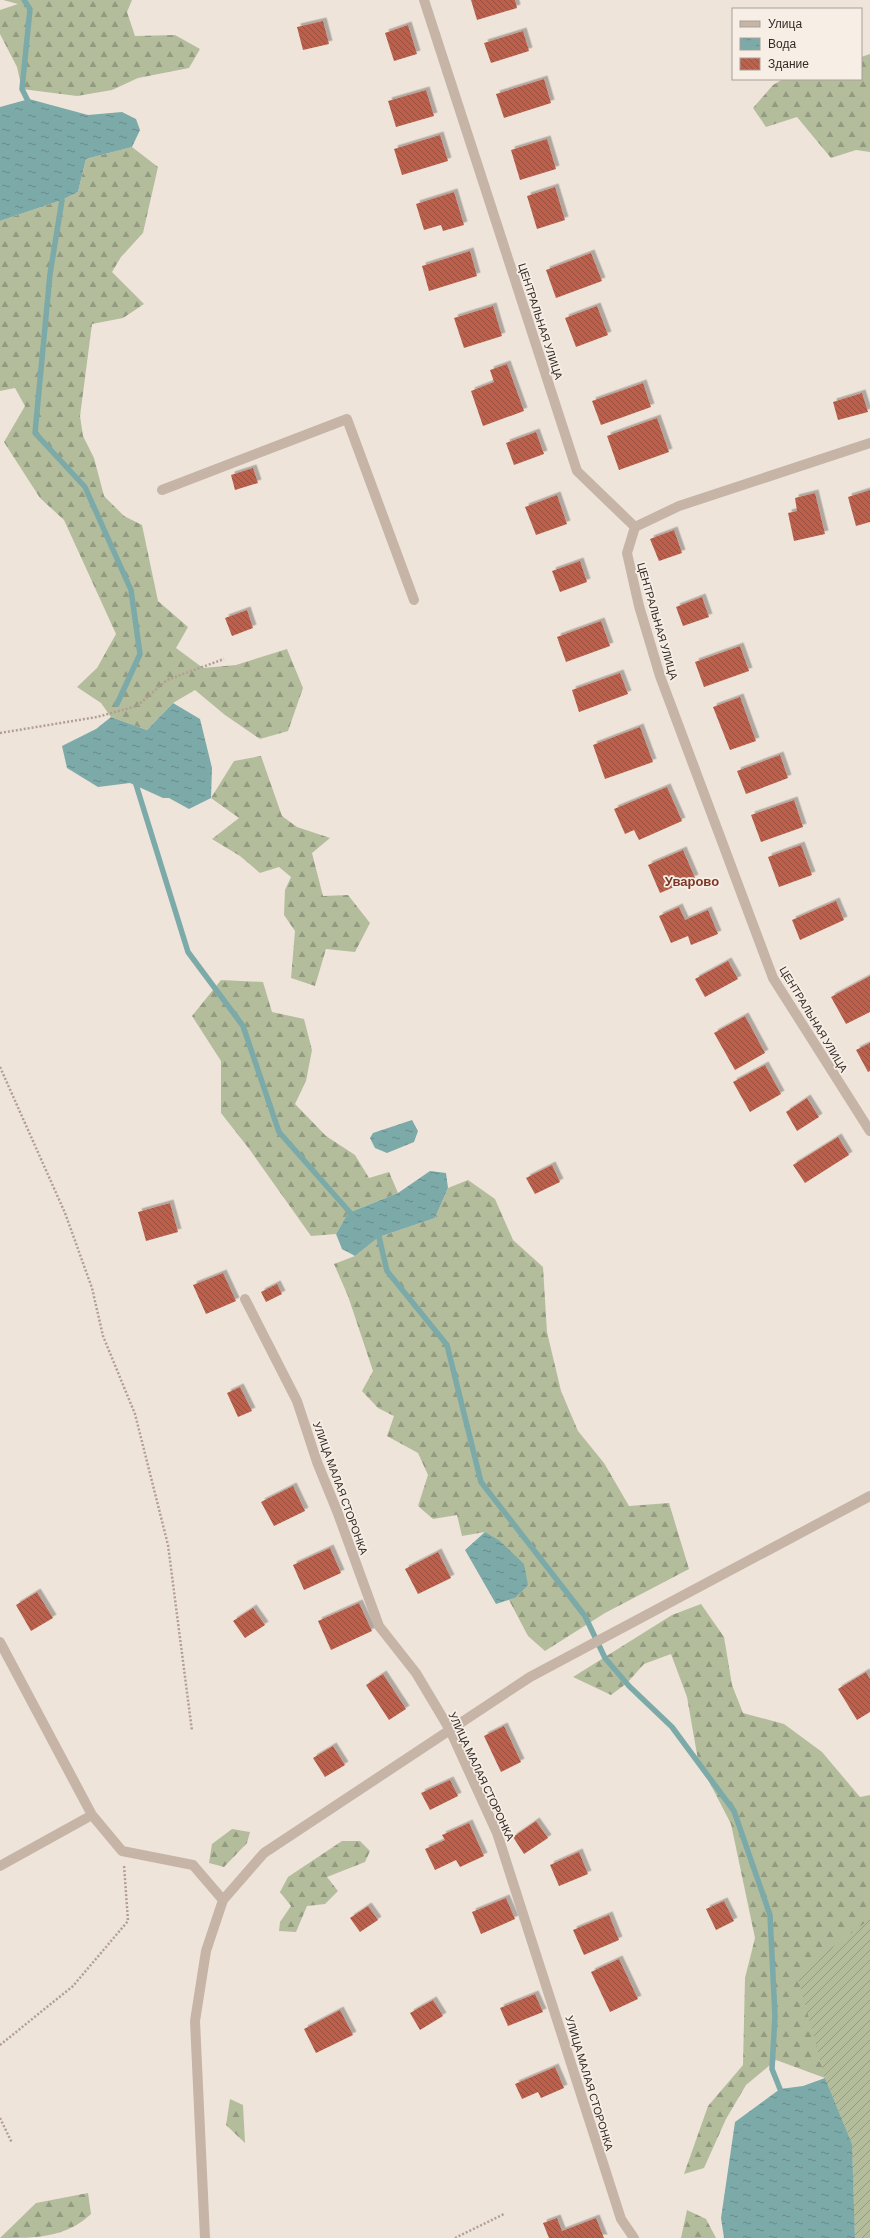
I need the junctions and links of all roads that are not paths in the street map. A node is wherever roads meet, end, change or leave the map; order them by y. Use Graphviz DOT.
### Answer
graph roads {
  1 [pos="424,0"];
  2 [pos="870,443"];
  3 [pos="162,490"];
  4 [pos="635,528"];
  5 [pos="414,600"];
  6 [pos="870,1132"];
  7 [pos="245,1299"];
  8 [pos="870,1496"];
  9 [pos="0,1642"];
  10 [pos="450,1730"];
  11 [pos="92,1815"];
  12 [pos="0,1866"];
  13 [pos="223,1900"];
  14 [pos="205,2238"];
  15 [pos="634,2238"];
  1 -- 4 [label="street, ЦЕНТРАЛЬНАЯ УЛИЦА"];
  2 -- 4 [label="street"];
  3 -- 5 [label="street"];
  4 -- 6 [label="street, ЦЕНТРАЛЬНАЯ УЛИЦА"];
  7 -- 10 [label="street, УЛИЦА МАЛАЯ СТОРОНКА"];
  8 -- 10 [label="street"];
  9 -- 11 [label="street"];
  10 -- 13 [label="street"];
  10 -- 15 [label="street, УЛИЦА МАЛАЯ СТОРОНКА"];
  11 -- 12 [label="street"];
  11 -- 13 [label="street"];
  13 -- 14 [label="street"];
}
